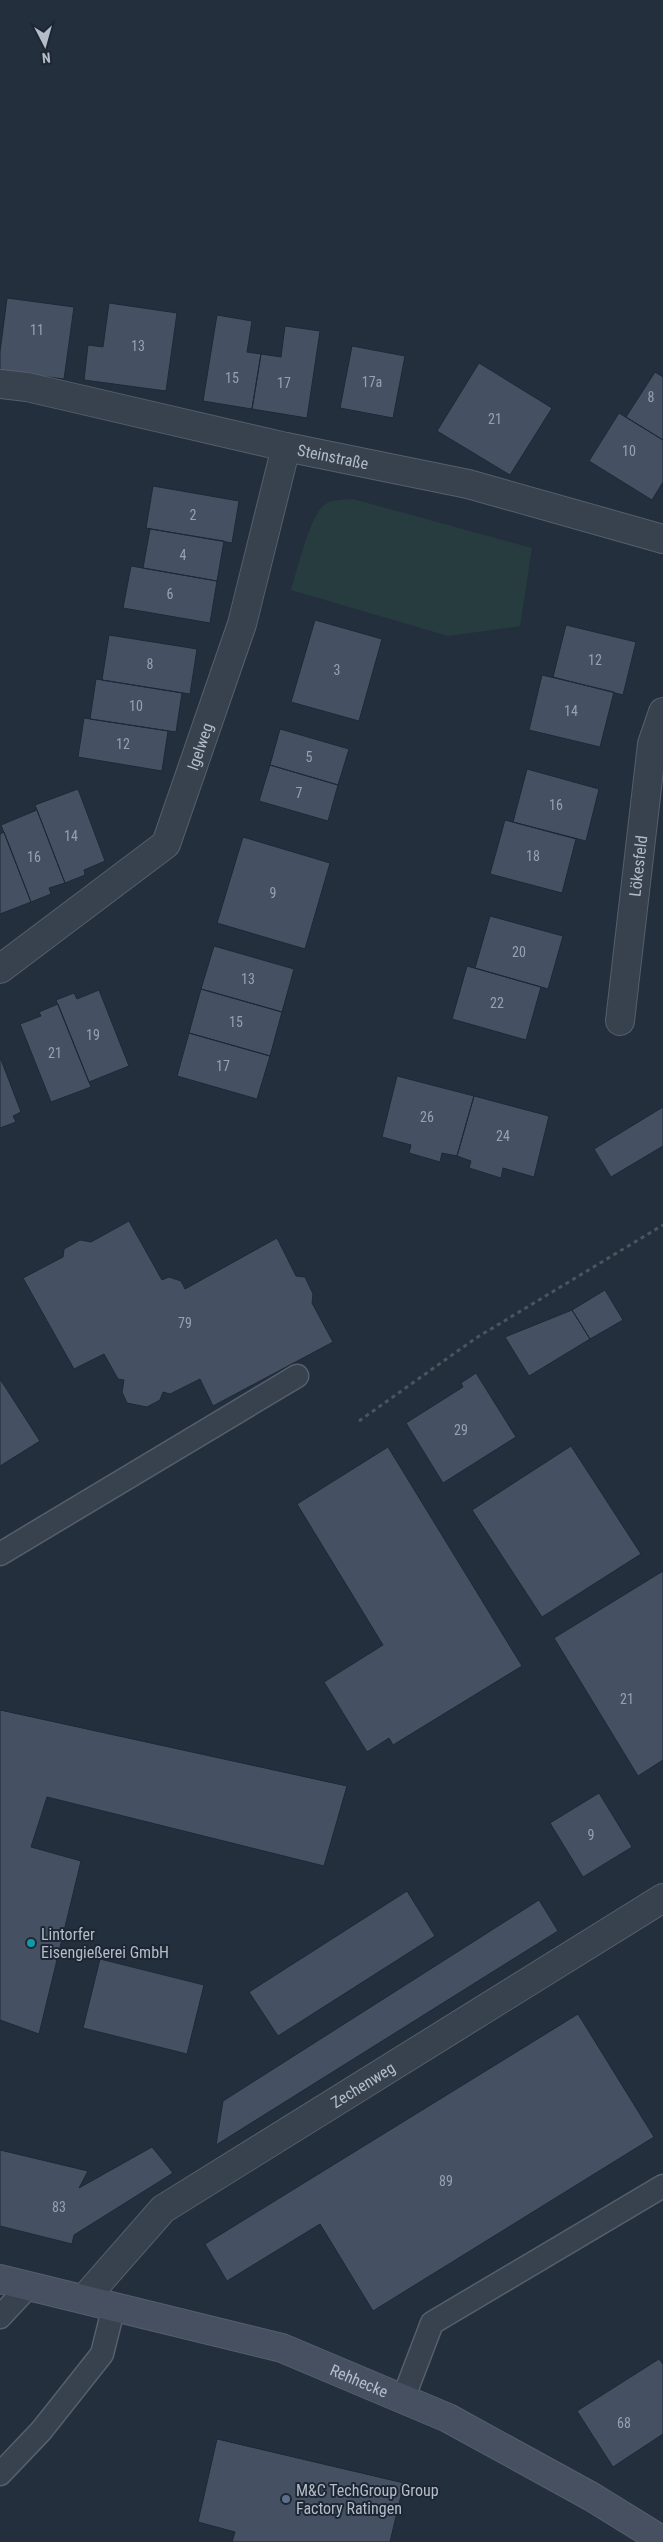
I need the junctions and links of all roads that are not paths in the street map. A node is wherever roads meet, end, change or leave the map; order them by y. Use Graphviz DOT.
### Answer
graph roads {
  1 [pos="0,384"];
  2 [pos="286,446"];
  3 [pos="663,540"];
  4 [pos="663,712"];
  5 [pos="0,969"];
  6 [pos="620,1021"];
  7 [pos="297,1376"];
  8 [pos="0,1554"];
  9 [pos="663,1898"];
  10 [pos="663,2186"];
  11 [pos="0,2279"];
  12 [pos="29,2286"];
  13 [pos="84,2299"];
  14 [pos="114,2306"];
  15 [pos="0,2317"];
  16 [pos="403,2398"];
  17 [pos="0,2474"];
  18 [pos="663,2541"];
  1 -- 2 [label="street, Steinstraße"];
  2 -- 3 [label="street, Steinstraße"];
  2 -- 5 [label="street, Igelweg"];
  4 -- 6 [label="street, Lökesfeld"];
  7 -- 8 [label="lane"];
  9 -- 13 [label="street, Zechenweg"];
  10 -- 16 [label="lane"];
  11 -- 12 [label="street, Rehhecke"];
  12 -- 13 [label="street, Rehhecke"];
  12 -- 15 [label="lane"];
  13 -- 14 [label="street, Rehhecke"];
  14 -- 16 [label="street, Rehhecke"];
  14 -- 17 [label="lane"];
  16 -- 18 [label="street, Rehhecke"];
}
